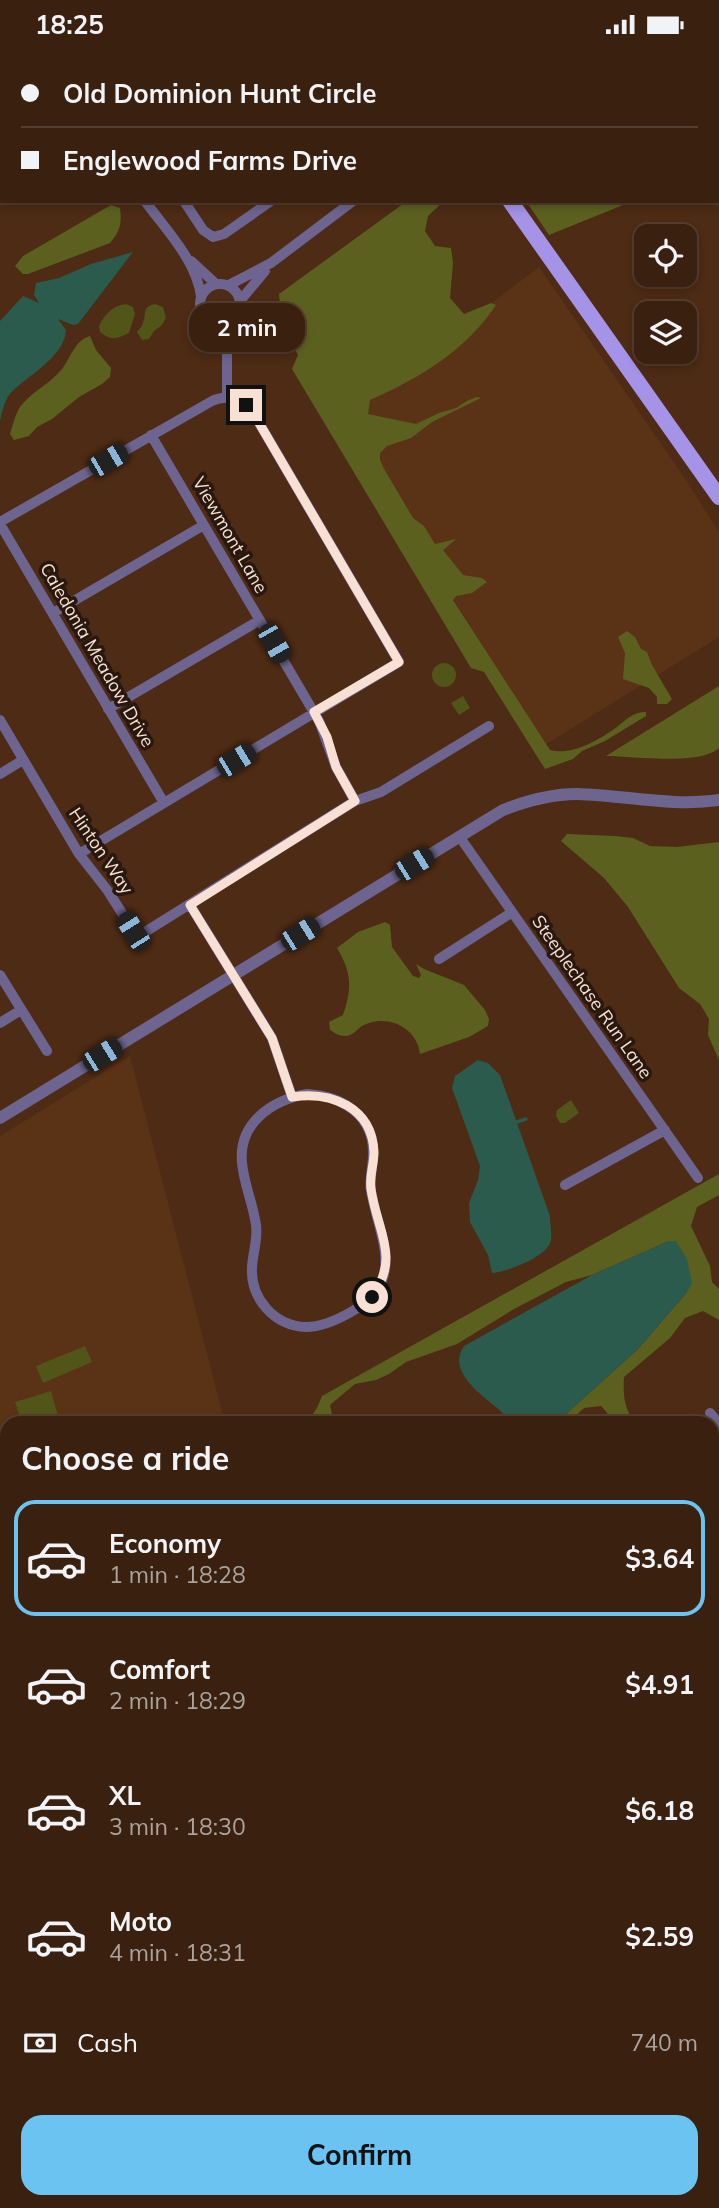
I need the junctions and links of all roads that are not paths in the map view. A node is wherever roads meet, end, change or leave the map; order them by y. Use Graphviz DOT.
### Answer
graph roads {
  1 [pos="146,203"];
  2 [pos="185,203"];
  3 [pos="268,203"];
  4 [pos="350,203"];
  5 [pos="511,203"];
  6 [pos="186,257"];
  7 [pos="271,263"];
  8 [pos="216,284"];
  9 [pos="229,285"];
  10 [pos="201,296"];
  11 [pos="240,301"];
  12 [pos="233,319"];
  13 [pos="214,323"];
  14 [pos="227,352"];
  15 [pos="227,397"];
  16 [pos="151,435"];
  17 [pos="719,497"];
  18 [pos="0,523"];
  19 [pos="204,525"];
  20 [pos="53,613"];
  21 [pos="260,620"];
  22 [pos="108,709"];
  23 [pos="314,712"];
  24 [pos="0,720"];
  25 [pos="489,726"];
  26 [pos="23,760"];
  27 [pos="0,774"];
  28 [pos="719,800"];
  29 [pos="355,801"];
  30 [pos="164,803"];
  31 [pos="459,836"];
  32 [pos="79,854"];
  33 [pos="190,905"];
  34 [pos="511,913"];
  35 [pos="439,959"];
  36 [pos="0,975"];
  37 [pos="232,975"];
  38 [pos="22,1010"];
  39 [pos="0,1023"];
  40 [pos="47,1051"];
  41 [pos="292,1097"];
  42 [pos="0,1118"];
  43 [pos="665,1130"];
  44 [pos="698,1178"];
  45 [pos="565,1185"];
  46 [pos="710,1413"];
  47 [pos="712,1416"];
  1 -- 6 [label="street"];
  2 -- 3 [label="street"];
  4 -- 7 [label="street"];
  5 -- 17 [label="main road"];
  6 -- 8 [label="street"];
  6 -- 10 [label="street"];
  7 -- 9 [label="street"];
  7 -- 11 [label="street"];
  8 -- 9 [label="street"];
  8 -- 10 [label="street"];
  9 -- 11 [label="street"];
  10 -- 13 [label="street"];
  11 -- 12 [label="street"];
  12 -- 13 [label="street"];
  12 -- 14 [label="street"];
  13 -- 14 [label="street"];
  14 -- 15 [label="street"];
  15 -- 16 [label="street"];
  15 -- 23 [label="street"];
  16 -- 18 [label="street"];
  16 -- 19 [label="street, Viewmont Lane"];
  18 -- 20 [label="street, Caledonia Meadow Drive"];
  19 -- 20 [label="street"];
  19 -- 21 [label="street, Viewmont Lane"];
  20 -- 22 [label="street, Caledonia Meadow Drive"];
  21 -- 22 [label="street"];
  21 -- 23 [label="street, Viewmont Lane"];
  22 -- 30 [label="street, Caledonia Meadow Drive"];
  23 -- 29 [label="street, Viewmont Lane"];
  23 -- 30 [label="street"];
  24 -- 26 [label="street, Hinton Way"];
  25 -- 29 [label="street, Hinton Way"];
  26 -- 27 [label="street"];
  26 -- 32 [label="street, Hinton Way"];
  28 -- 31 [label="street"];
  29 -- 33 [label="street, Hinton Way"];
  30 -- 32 [label="street"];
  31 -- 34 [label="street, Steeplechase Run Lane"];
  31 -- 37 [label="street"];
  32 -- 33 [label="street, Hinton Way"];
  33 -- 37 [label="street"];
  34 -- 35 [label="street"];
  34 -- 43 [label="street, Steeplechase Run Lane"];
  36 -- 38 [label="street"];
  37 -- 41 [label="street"];
  37 -- 42 [label="street"];
  38 -- 39 [label="street"];
  38 -- 40 [label="street"];
  41 -- 41 [label="street"];
  43 -- 44 [label="street, Steeplechase Run Lane"];
  43 -- 45 [label="street"];
  46 -- 47 [label="street"];
}
